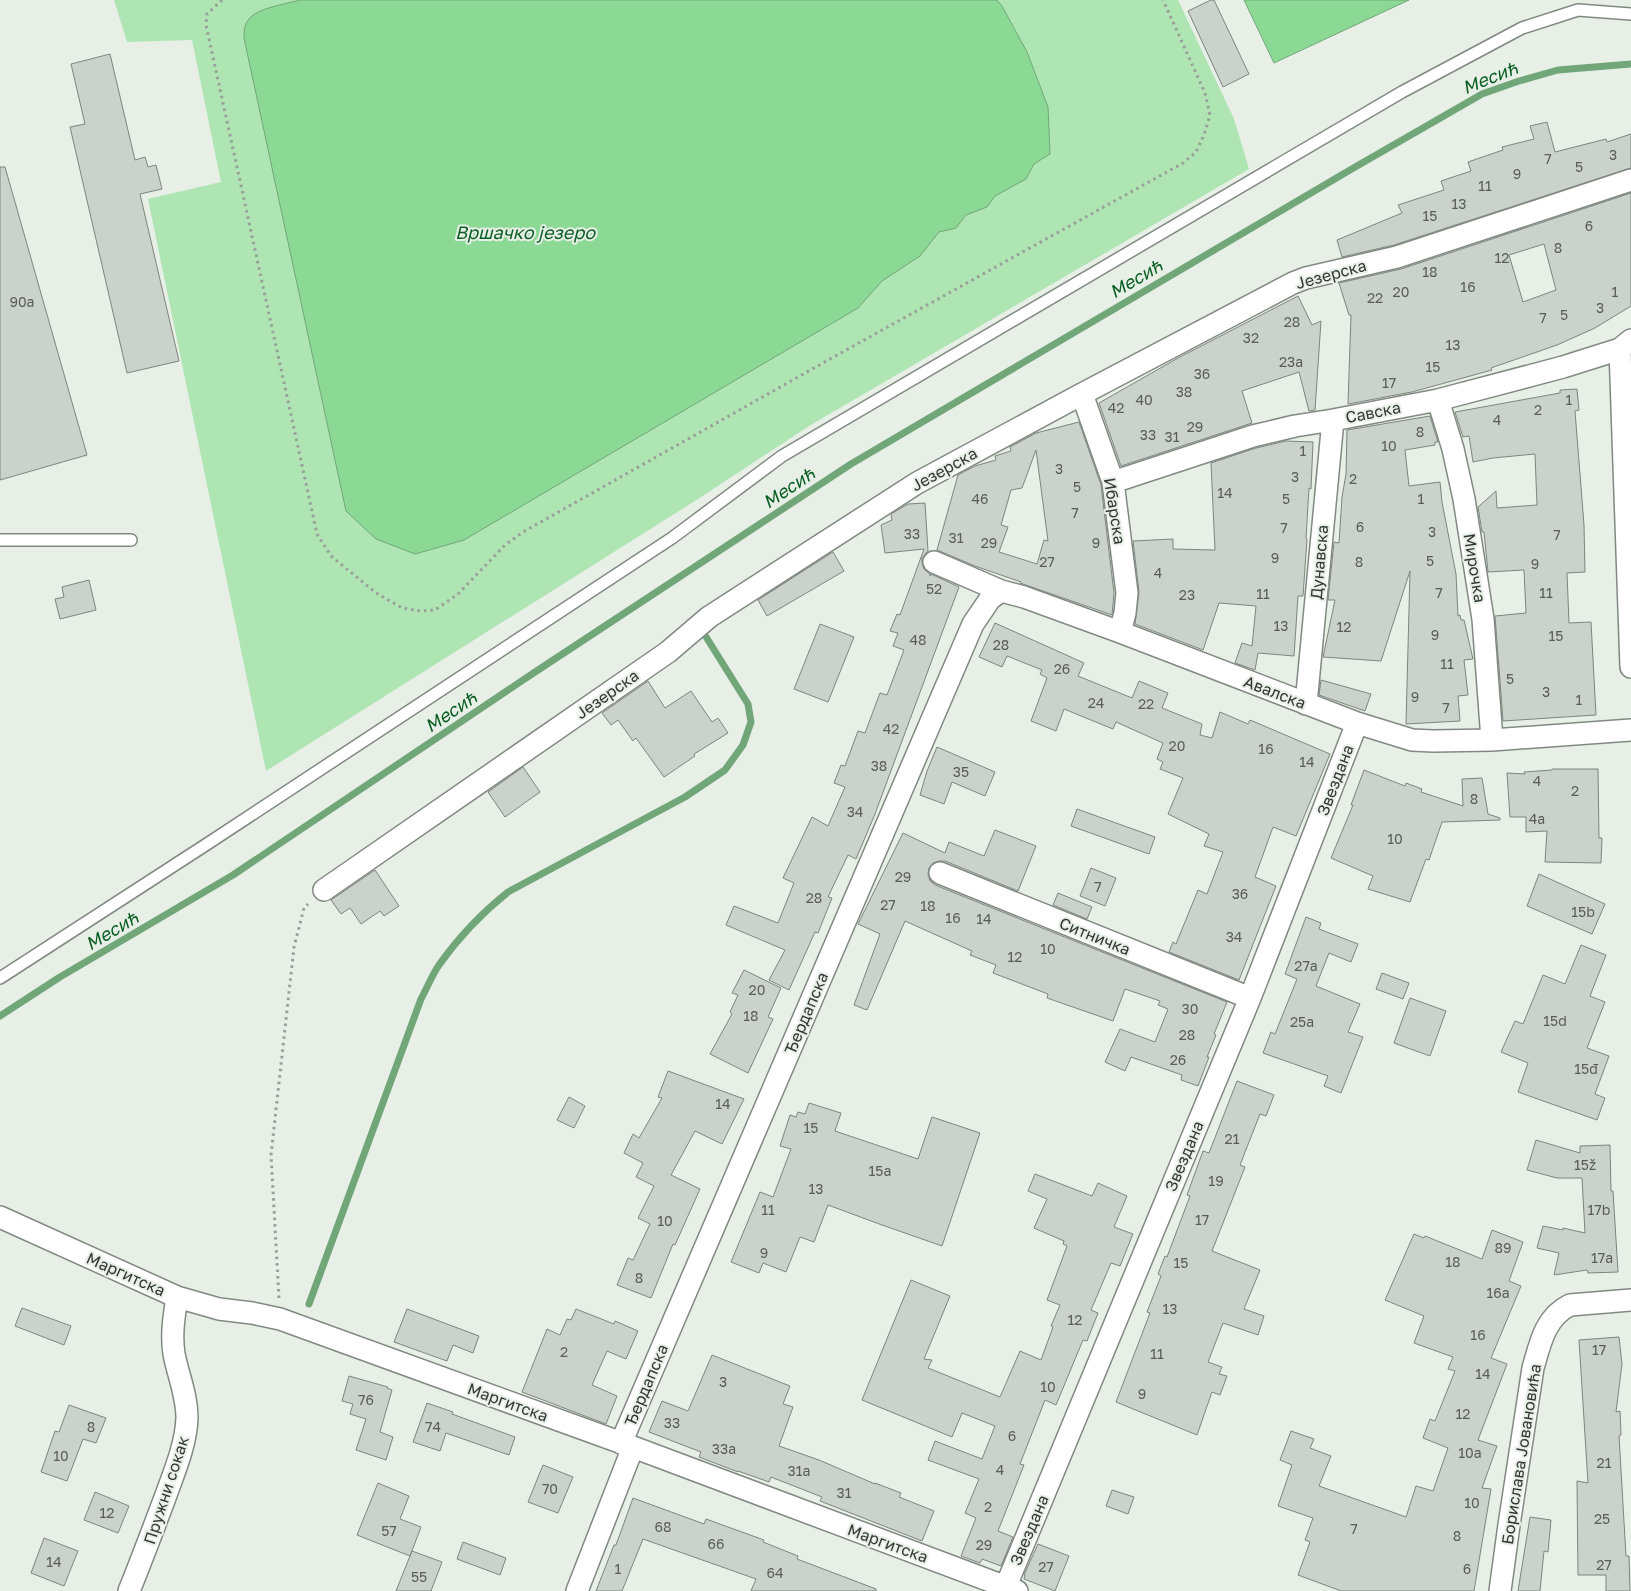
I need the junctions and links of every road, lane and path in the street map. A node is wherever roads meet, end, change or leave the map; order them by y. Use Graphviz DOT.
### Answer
graph roads {
  1 [pos="222,0"];
  2 [pos="1163,0"];
  3 [pos="1631,14"];
  4 [pos="1631,180"];
  5 [pos="1625,345"];
  6 [pos="1082,394"];
  7 [pos="1438,400"];
  8 [pos="1333,420"];
  9 [pos="1113,482"];
  10 [pos="0,540"];
  11 [pos="131,540"];
  12 [pos="934,562"];
  13 [pos="1001,591"];
  14 [pos="1120,632"];
  15 [pos="1631,667"];
  16 [pos="1306,704"];
  17 [pos="1357,724"];
  18 [pos="1631,730"];
  19 [pos="1492,740"];
  20 [pos="940,873"];
  21 [pos="324,890"];
  22 [pos="0,978"];
  23 [pos="1250,998"];
  24 [pos="0,1217"];
  25 [pos="177,1297"];
  26 [pos="1631,1300"];
  27 [pos="280,1319"];
  28 [pos="627,1445"];
  29 [pos="1012,1589"];
  30 [pos="129,1591"];
  31 [pos="577,1591"];
  32 [pos="1500,1591"];
  1 -- 2 [label="path"];
  3 -- 22 [label="lane"];
  4 -- 6 [label="street, Језерска"];
  5 -- 7 [label="street, Савска"];
  5 -- 15 [label="street"];
  6 -- 9 [label="street, Ибарска"];
  6 -- 21 [label="street, Језерска"];
  7 -- 8 [label="street, Савска"];
  7 -- 19 [label="street, Мирочка"];
  8 -- 9 [label="street, Савска"];
  8 -- 16 [label="street, Дунавска"];
  9 -- 14 [label="street, Ибарска"];
  10 -- 11 [label="lane"];
  12 -- 13 [label="street, Авалска"];
  13 -- 14 [label="street, Авалска"];
  13 -- 28 [label="street, Ђердапска"];
  14 -- 16 [label="street, Авалска"];
  16 -- 17 [label="street, Авалска"];
  17 -- 19 [label="street, Авалска"];
  17 -- 23 [label="street, Звездана"];
  18 -- 19 [label="street, Авалска"];
  20 -- 23 [label="street, Ситничка"];
  21 -- 27 [label="path"];
  23 -- 29 [label="street, Звездана"];
  24 -- 25 [label="street, Маргитска"];
  25 -- 27 [label="street, Маргитска"];
  25 -- 30 [label="street, Пружни сокак"];
  26 -- 32 [label="street, Борислава Јовановића"];
  27 -- 28 [label="street, Маргитска"];
  28 -- 29 [label="street, Маргитска"];
  28 -- 31 [label="street, Ђердапска"];
}
